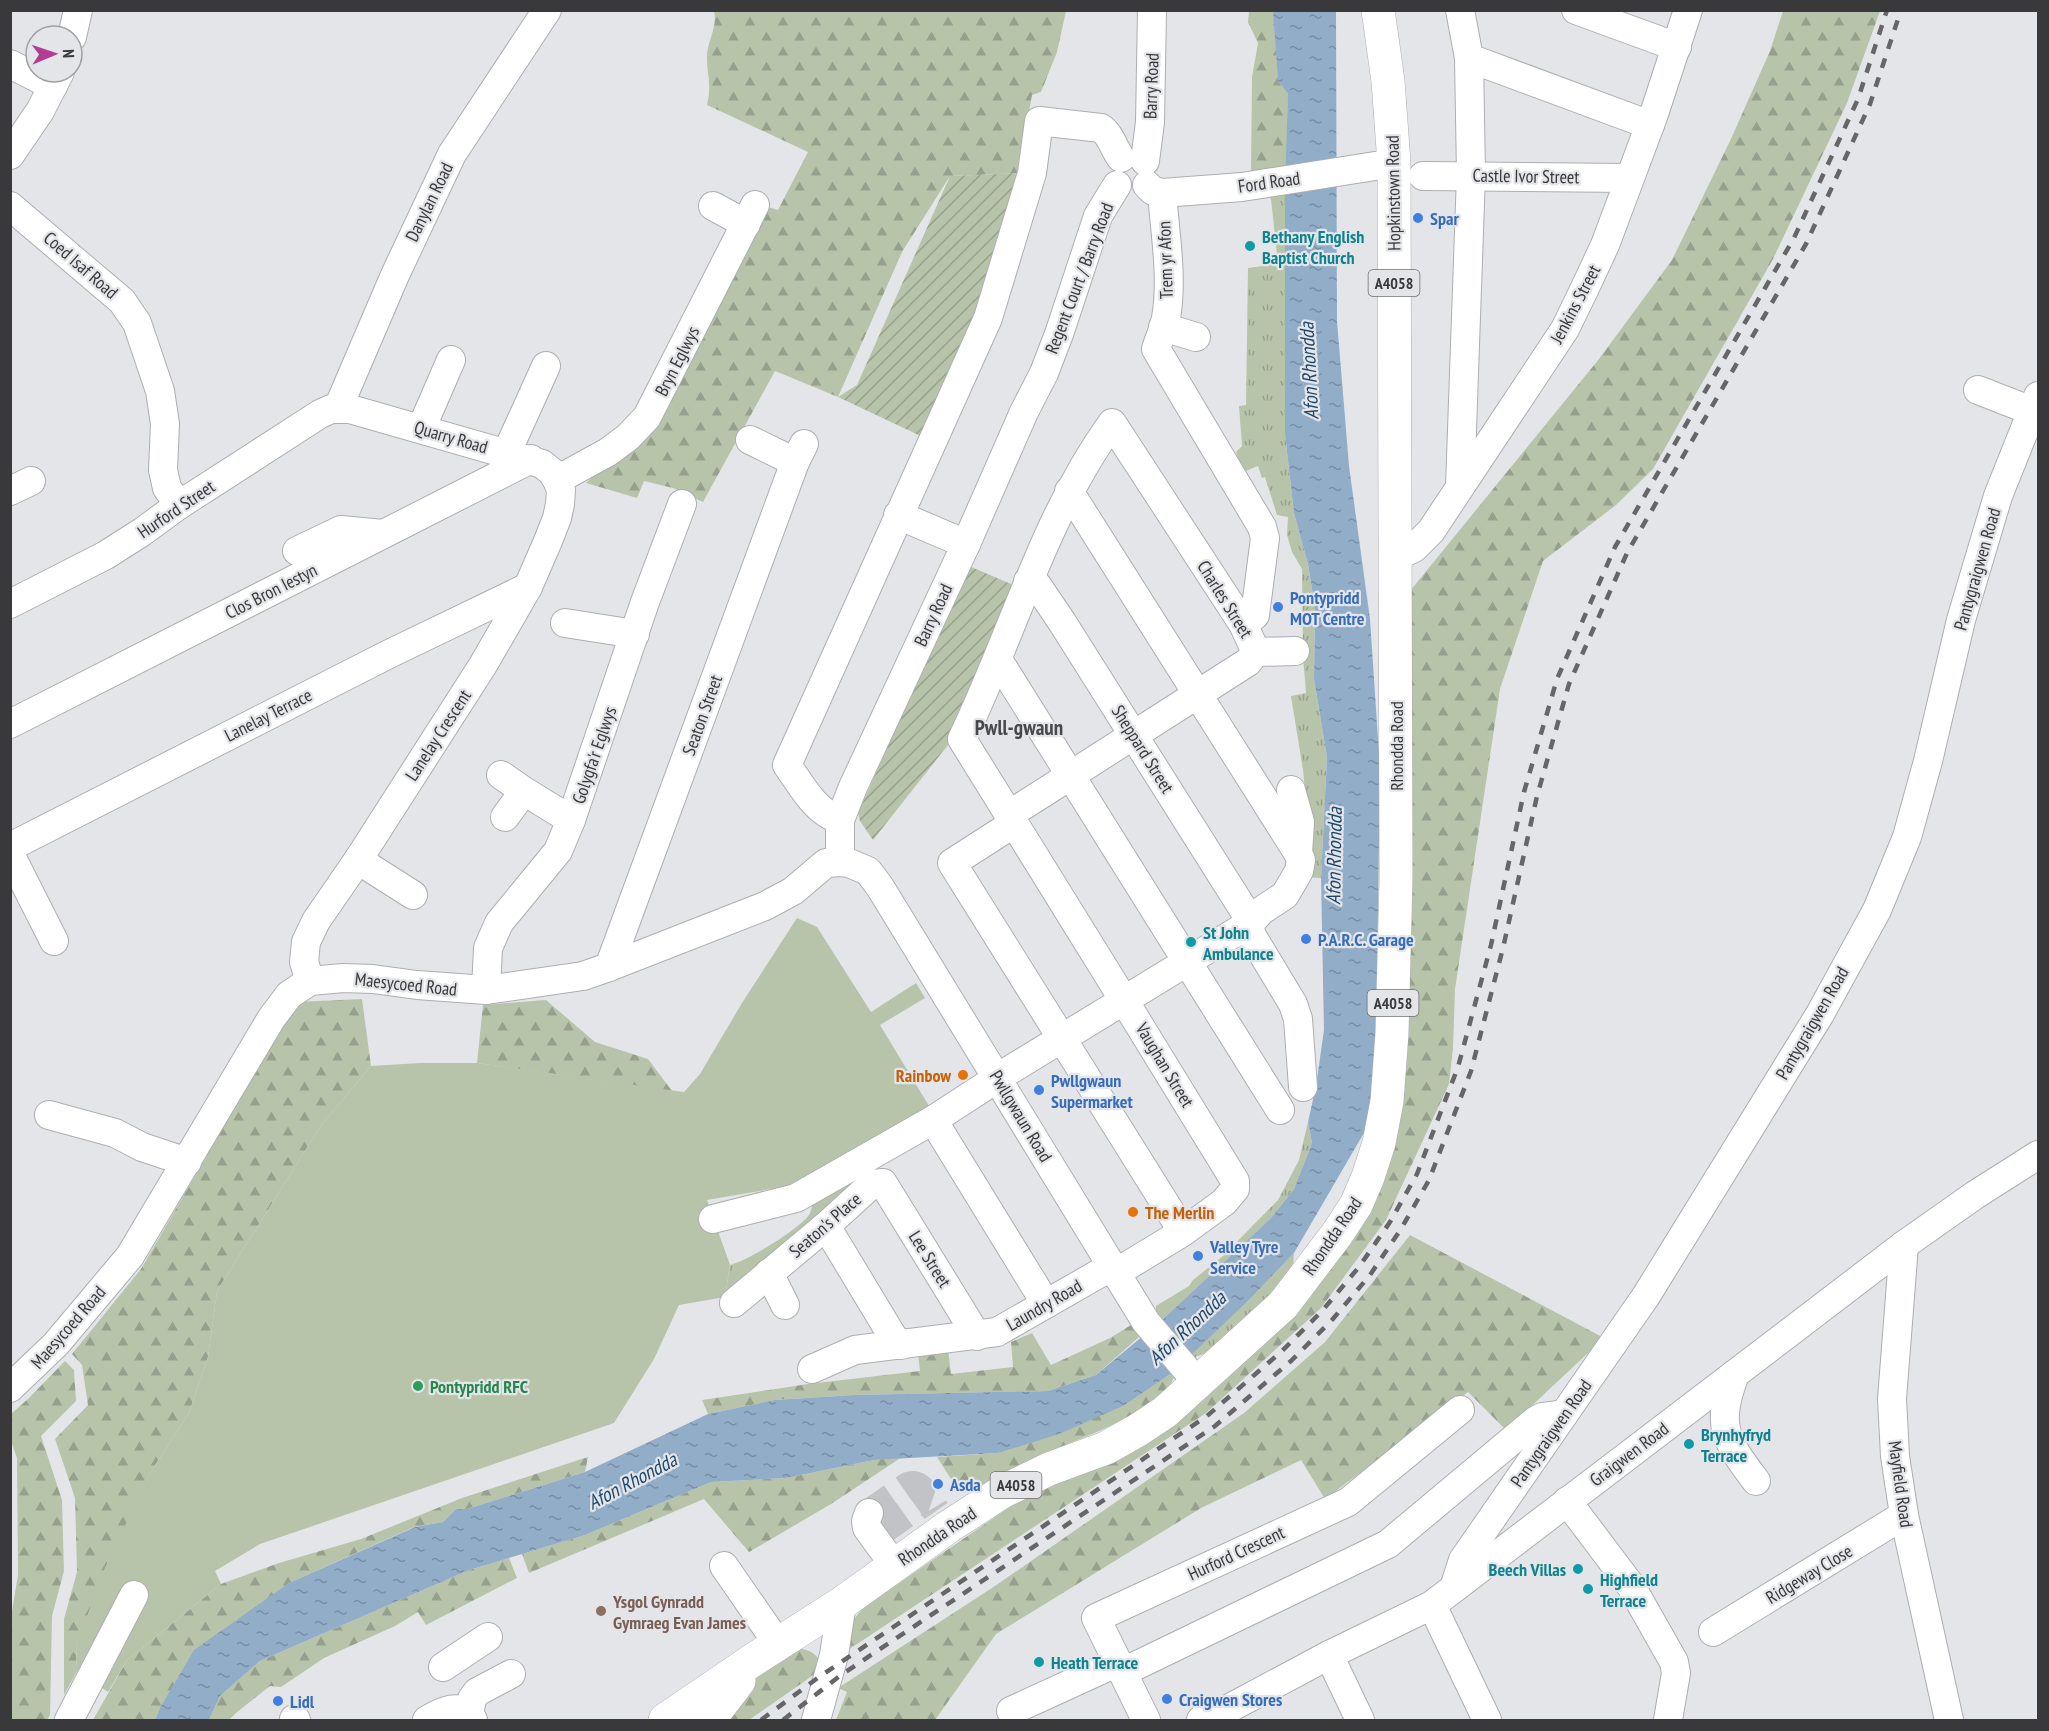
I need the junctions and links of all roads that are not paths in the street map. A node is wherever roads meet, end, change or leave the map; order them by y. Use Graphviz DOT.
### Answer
graph roads {
  1 [pos="547,10"];
  2 [pos="1152,10"];
  3 [pos="1378,10"];
  4 [pos="1460,10"];
  5 [pos="1576,10"];
  6 [pos="1688,10"];
  7 [pos="1677,47"];
  8 [pos="1469,58"];
  9 [pos="54,84"];
  10 [pos="1650,125"];
  11 [pos="10,155"];
  12 [pos="1408,169"];
  13 [pos="1471,175"];
  14 [pos="1138,177"];
  15 [pos="1629,178"];
  16 [pos="10,206"];
  17 [pos="714,206"];
  18 [pos="1196,337"];
  19 [pos="1160,338"];
  20 [pos="451,360"];
  21 [pos="546,366"];
  22 [pos="1044,373"];
  23 [pos="1978,390"];
  24 [pos="2035,403"];
  25 [pos="338,408"];
  26 [pos="421,429"];
  27 [pos="750,440"];
  28 [pos="519,456"];
  29 [pos="557,480"];
  30 [pos="1460,488"];
  31 [pos="1069,491"];
  32 [pos="682,504"];
  33 [pos="179,505"];
  34 [pos="898,514"];
  35 [pos="384,534"];
  36 [pos="966,544"];
  37 [pos="297,551"];
  38 [pos="1395,557"];
  39 [pos="1028,581"];
  40 [pos="528,587"];
  41 [pos="10,604"];
  42 [pos="565,623"];
  43 [pos="1243,624"];
  44 [pos="635,634"];
  45 [pos="1295,651"];
  46 [pos="1256,652"];
  47 [pos="996,663"];
  48 [pos="1196,694"];
  49 [pos="10,724"];
  50 [pos="1135,735"];
  51 [pos="501,775"];
  52 [pos="1070,776"];
  53 [pos="1291,790"];
  54 [pos="524,791"];
  55 [pos="505,817"];
  56 [pos="1012,819"];
  57 [pos="571,820"];
  58 [pos="840,820"];
  59 [pos="1291,841"];
  60 [pos="10,847"];
  61 [pos="10,854"];
  62 [pos="358,860"];
  63 [pos="840,862"];
  64 [pos="413,895"];
  65 [pos="1249,924"];
  66 [pos="54,941"];
  67 [pos="1187,963"];
  68 [pos="609,968"];
  69 [pos="310,981"];
  70 [pos="486,990"];
  71 [pos="1125,1000"];
  72 [pos="1064,1039"];
  73 [pos="998,1078"];
  74 [pos="1303,1087"];
  75 [pos="1280,1110"];
  76 [pos="49,1115"];
  77 [pos="933,1120"];
  78 [pos="2038,1155"];
  79 [pos="187,1162"];
  80 [pos="883,1183"];
  81 [pos="713,1219"];
  82 [pos="826,1226"];
  83 [pos="1184,1232"];
  84 [pos="1904,1245"];
  85 [pos="1114,1270"];
  86 [pos="768,1273"];
  87 [pos="734,1303"];
  88 [pos="785,1305"];
  89 [pos="1046,1305"];
  90 [pos="977,1336"];
  91 [pos="901,1345"];
  92 [pos="812,1369"];
  93 [pos="1191,1374"];
  94 [pos="1735,1374"];
  95 [pos="10,1388"];
  96 [pos="1460,1410"];
  97 [pos="1564,1414"];
  98 [pos="1756,1480"];
  99 [pos="1567,1501"];
  100 [pos="1904,1515"];
  101 [pos="724,1566"];
  102 [pos="134,1595"];
  103 [pos="1443,1597"];
  104 [pos="842,1603"];
  105 [pos="1713,1632"];
  106 [pos="488,1637"];
  107 [pos="777,1645"];
  108 [pos="834,1655"];
  109 [pos="1329,1655"];
  110 [pos="443,1667"];
  111 [pos="1120,1667"];
  112 [pos="511,1674"];
  113 [pos="1011,1711"];
  114 [pos="1231,1715"];
  115 [pos="471,1718"];
  116 [pos="69,1720"];
  117 [pos="427,1720"];
  118 [pos="665,1720"];
  119 [pos="709,1720"];
  120 [pos="816,1720"];
  121 [pos="1146,1720"];
  122 [pos="1201,1720"];
  123 [pos="1360,1720"];
  124 [pos="1487,1720"];
  125 [pos="1668,1720"];
  126 [pos="1948,1720"];
  1 -- 25 [label="street, Danylan Road"];
  2 -- 14 [label="street, Barry Road"];
  3 -- 12 [label="main road, Hopkinstown Road / A4058"];
  4 -- 8 [label="street"];
  5 -- 7 [label="street"];
  6 -- 7 [label="street, Jenkins Street"];
  7 -- 10 [label="street, Jenkins Street"];
  8 -- 10 [label="street"];
  8 -- 13 [label="street"];
  9 -- 11 [label="street"];
  10 -- 15 [label="street, Jenkins Street"];
  12 -- 13 [label="street, Castle Ivor Street"];
  12 -- 14 [label="street, Ford Road"];
  12 -- 38 [label="main road, Hopkinstown Road / A4058"];
  13 -- 15 [label="street, Castle Ivor Street"];
  13 -- 30 [label="street"];
  14 -- 19 [label="street, Trem yr Afon"];
  14 -- 22 [label="street, Regent Court / Barry Road"];
  14 -- 34 [label="street"];
  15 -- 30 [label="street, Jenkins Street"];
  16 -- 33 [label="street, Coed Isaf Road"];
  17 -- 29 [label="street, Bryn Eglwys"];
  18 -- 19 [label="street"];
  19 -- 43 [label="street"];
  20 -- 26 [label="street"];
  21 -- 28 [label="street"];
  22 -- 36 [label="street, Barry Road"];
  23 -- 24 [label="street"];
  24 -- 97 [label="street, Pantygraigwen Road"];
  25 -- 26 [label="street, Quarry Road"];
  25 -- 33 [label="street, Hurford Street"];
  26 -- 28 [label="street, Quarry Road"];
  27 -- 68 [label="street, Seaton Street"];
  28 -- 29 [label="street, Quarry Road"];
  28 -- 35 [label="street, Clos Bron Iestyn"];
  29 -- 40 [label="street, Lanelay Crescent"];
  30 -- 38 [label="street, Jenkins Street"];
  31 -- 39 [label="street"];
  31 -- 43 [label="street, Charles Street"];
  31 -- 48 [label="street"];
  32 -- 44 [label="street, Golygfa'r Eglwys"];
  33 -- 41 [label="street, Hurford Street"];
  34 -- 36 [label="street"];
  34 -- 58 [label="street"];
  35 -- 37 [label="street"];
  35 -- 49 [label="street, Clos Bron Iestyn"];
  36 -- 58 [label="street, Barry Road"];
  38 -- 93 [label="main road, Rhondda Road / A4058"];
  39 -- 47 [label="street"];
  39 -- 50 [label="street, Sheppard Street"];
  40 -- 60 [label="street, Lanelay Terrace"];
  40 -- 62 [label="street, Lanelay Crescent"];
  42 -- 44 [label="street"];
  43 -- 46 [label="street, Charles Street"];
  44 -- 57 [label="street, Golygfa'r Eglwys"];
  45 -- 46 [label="street"];
  46 -- 48 [label="street, Charles Street"];
  47 -- 52 [label="street"];
  47 -- 56 [label="street, Vaughan Street"];
  48 -- 50 [label="street, Charles Street"];
  48 -- 59 [label="street"];
  50 -- 52 [label="street, Charles Street"];
  50 -- 65 [label="street, Sheppard Street"];
  51 -- 54 [label="street"];
  52 -- 56 [label="street, Charles Street"];
  52 -- 67 [label="street"];
  53 -- 59 [label="street"];
  54 -- 55 [label="street"];
  54 -- 57 [label="street"];
  56 -- 71 [label="street, Vaughan Street"];
  56 -- 72 [label="street, Charles Street"];
  57 -- 70 [label="street, Golygfa'r Eglwys"];
  58 -- 63 [label="street, Barry Road"];
  59 -- 65 [label="street"];
  61 -- 66 [label="street"];
  62 -- 64 [label="street"];
  62 -- 69 [label="street, Lanelay Crescent"];
  63 -- 68 [label="street, Maesycoed Road"];
  63 -- 73 [label="street, Pwllgwaun Road"];
  65 -- 67 [label="street"];
  65 -- 74 [label="street, Sheppard Street"];
  67 -- 71 [label="street"];
  67 -- 75 [label="street"];
  68 -- 70 [label="street, Maesycoed Road"];
  69 -- 70 [label="street, Maesycoed Road"];
  69 -- 79 [label="street, Maesycoed Road"];
  71 -- 72 [label="street"];
  71 -- 83 [label="street, Vaughan Street"];
  72 -- 73 [label="street"];
  72 -- 83 [label="street"];
  73 -- 77 [label="street"];
  73 -- 85 [label="street, Pwllgwaun Road"];
  76 -- 79 [label="street"];
  77 -- 81 [label="street"];
  77 -- 89 [label="street"];
  78 -- 84 [label="street, Graigwen Road"];
  79 -- 95 [label="street, Maesycoed Road"];
  80 -- 82 [label="street, Seaton's Place"];
  80 -- 90 [label="street, Lee Street"];
  82 -- 86 [label="street, Seaton's Place"];
  82 -- 91 [label="street"];
  83 -- 85 [label="street, Vaughan Street"];
  84 -- 94 [label="street, Graigwen Road"];
  84 -- 100 [label="street, Mayfield Road"];
  85 -- 89 [label="street, Laundry Road"];
  85 -- 93 [label="street, Pwllgwaun Road"];
  86 -- 87 [label="street, Seaton's Place"];
  86 -- 88 [label="street"];
  89 -- 90 [label="street, Laundry Road"];
  90 -- 91 [label="street, Laundry Road"];
  91 -- 92 [label="street, Laundry Road"];
  93 -- 104 [label="main road, Rhondda Road / A4058"];
  94 -- 98 [label="street"];
  94 -- 99 [label="street, Graigwen Road"];
  96 -- 111 [label="street, Hurford Crescent"];
  97 -- 103 [label="street, Pantygraigwen Road"];
  97 -- 111 [label="street"];
  99 -- 103 [label="street, Graigwen Road"];
  99 -- 125 [label="street"];
  100 -- 105 [label="street, Ridgeway Close"];
  100 -- 126 [label="street, Mayfield Road"];
  101 -- 107 [label="street"];
  102 -- 116 [label="street"];
  103 -- 109 [label="street, Graigwen Road"];
  103 -- 124 [label="street"];
  104 -- 107 [label="main road, Rhondda Road / A4058"];
  104 -- 108 [label="street"];
  106 -- 110 [label="street"];
  107 -- 108 [label="street"];
  107 -- 118 [label="main road, Rhondda Road / A4058"];
  107 -- 119 [label="main road, A4058"];
  108 -- 120 [label="street"];
  109 -- 114 [label="street, Graigwen Road"];
  109 -- 123 [label="street"];
  111 -- 113 [label="street"];
  111 -- 121 [label="street, Hurford Crescent"];
  112 -- 115 [label="street"];
  114 -- 122 [label="street, Graigwen Road"];
  115 -- 117 [label="street"];
}
